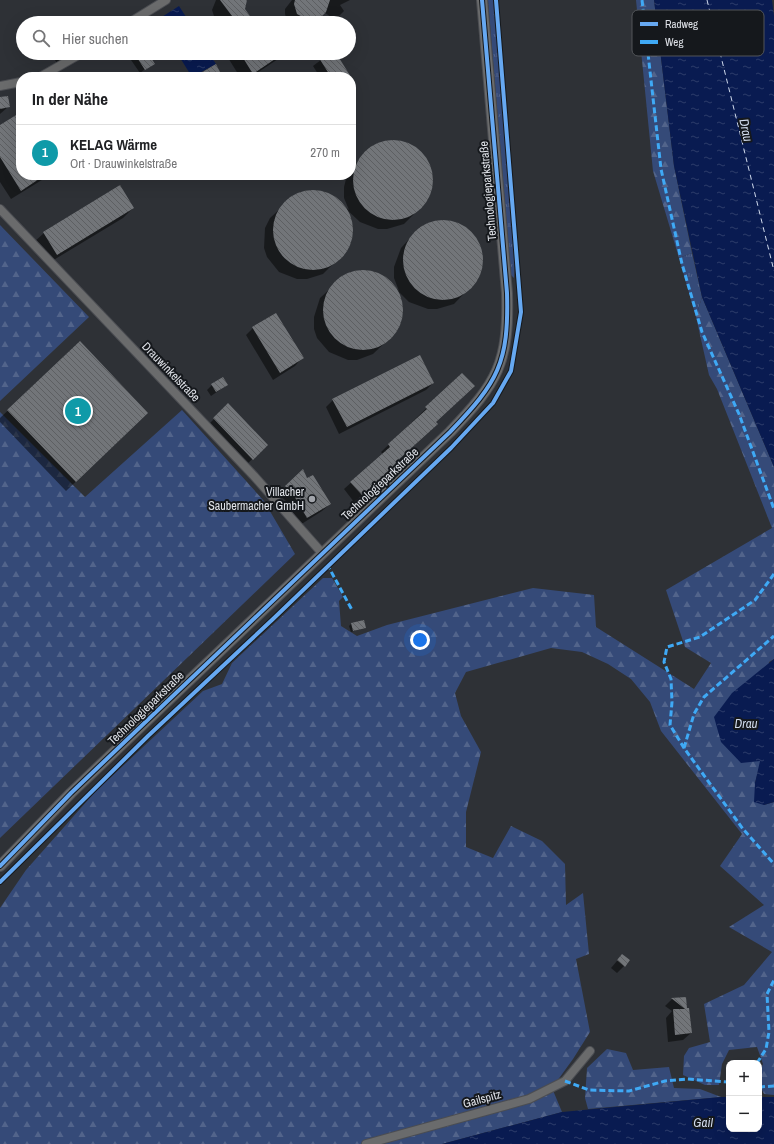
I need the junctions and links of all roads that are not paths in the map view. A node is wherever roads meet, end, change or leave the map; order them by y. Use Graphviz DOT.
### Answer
graph roads {
  1 [pos="166,0"];
  2 [pos="482,0"];
  3 [pos="140,16"];
  4 [pos="70,60"];
  5 [pos="49,72"];
  6 [pos="16,83"];
  7 [pos="0,86"];
  8 [pos="0,209"];
  9 [pos="322,553"];
  10 [pos="0,866"];
  11 [pos="590,1051"];
  12 [pos="366,1144"];
  1 -- 3 [label="street"];
  2 -- 9 [label="street, Technologieparkstraße"];
  4 -- 5 [label="street"];
  6 -- 7 [label="street"];
  8 -- 9 [label="street, Drauwinkelstraße"];
  9 -- 10 [label="street, Technologieparkstraße"];
  11 -- 12 [label="street, Gailspitz"];
}
